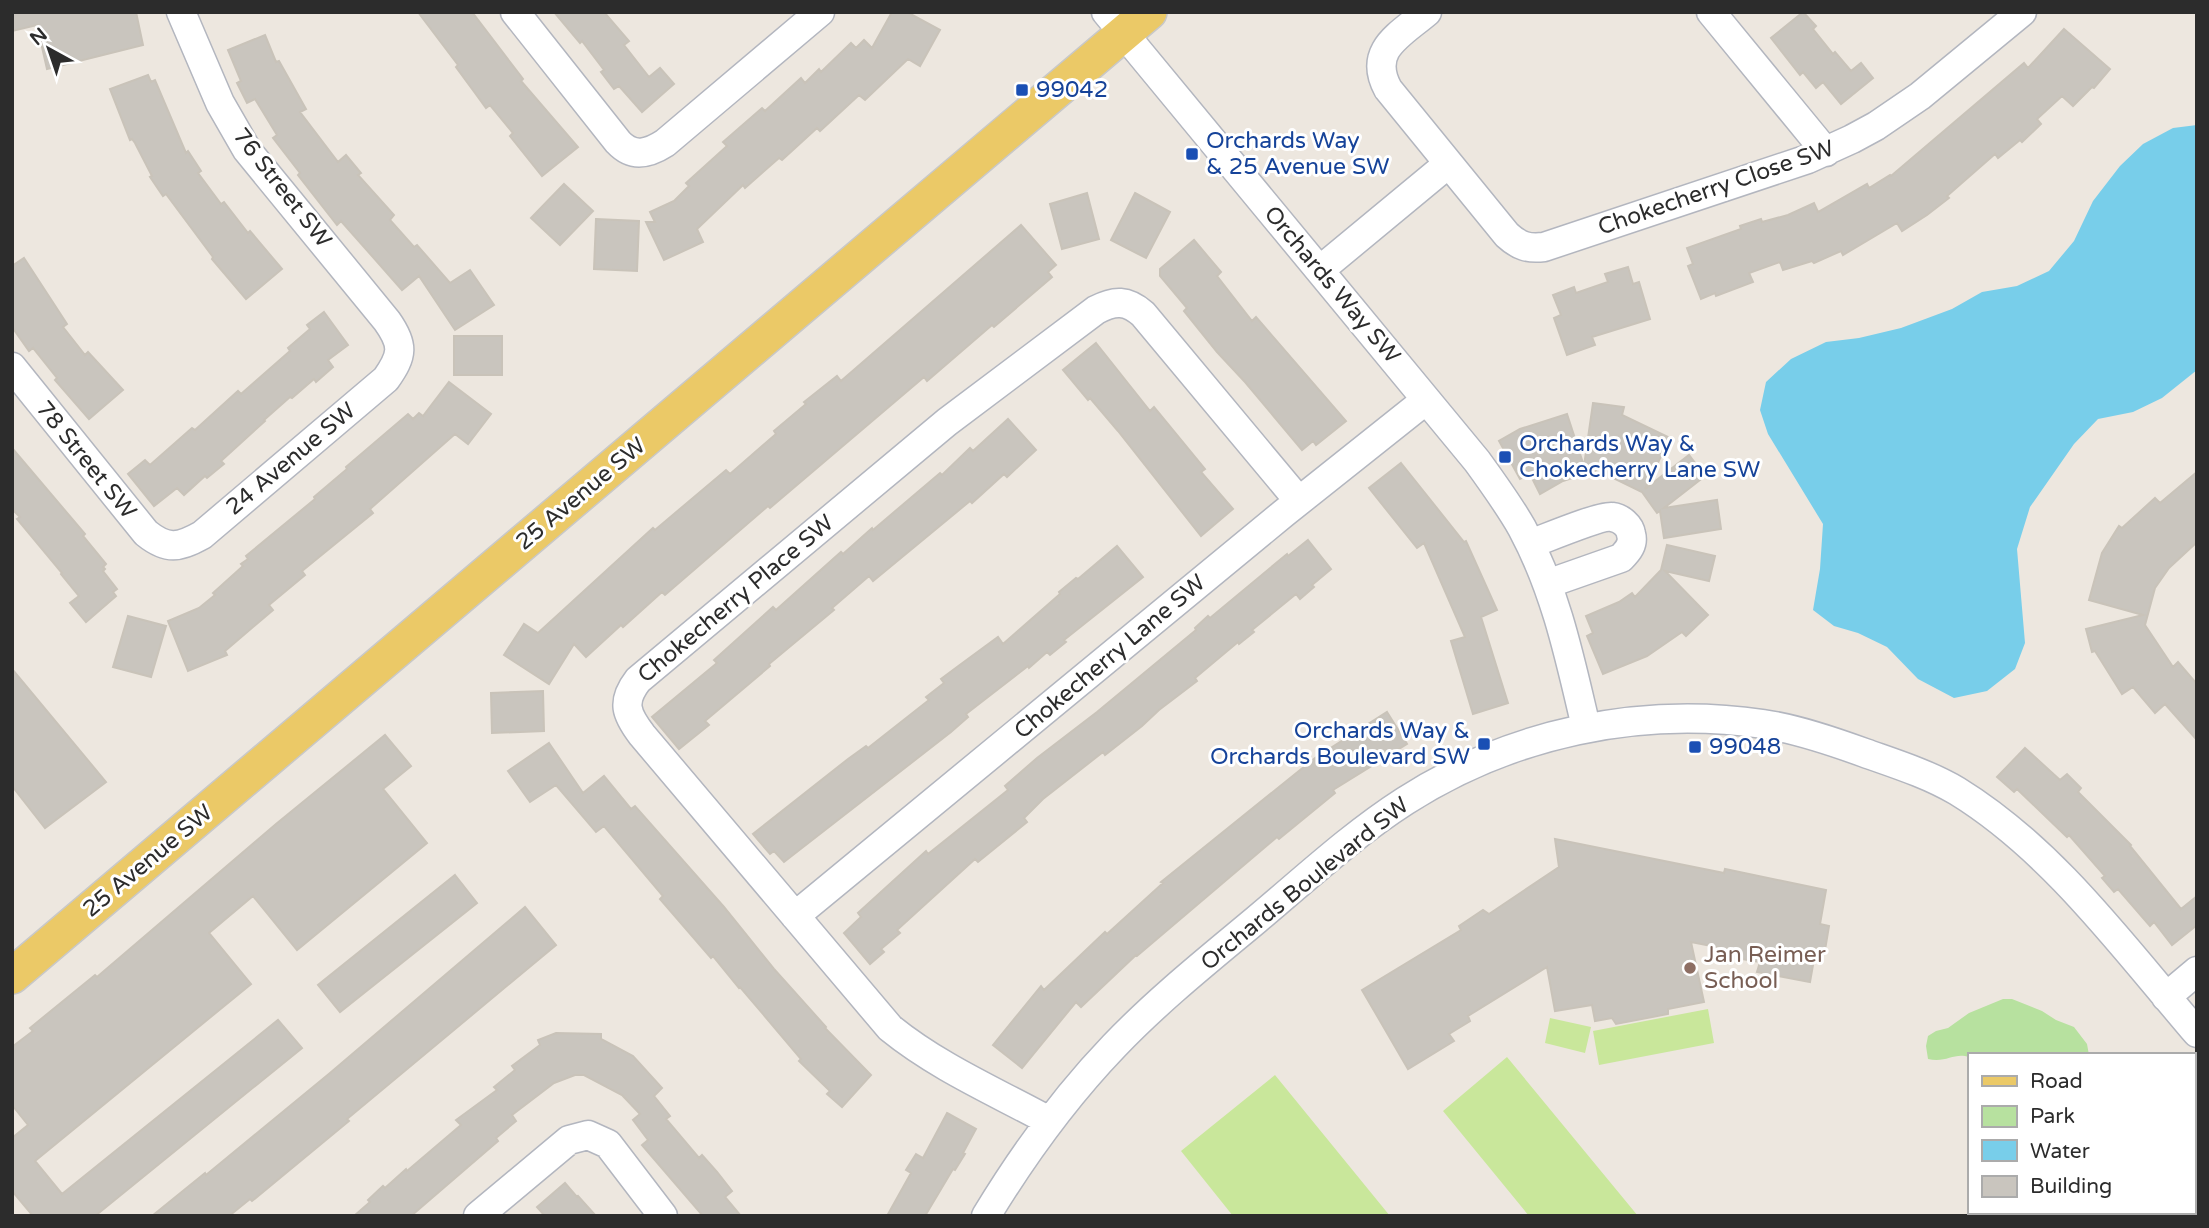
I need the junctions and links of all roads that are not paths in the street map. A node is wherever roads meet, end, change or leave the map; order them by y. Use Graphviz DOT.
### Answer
graph roads {
  1 [pos="181,12"];
  2 [pos="515,12"];
  3 [pos="820,12"];
  4 [pos="1427,12"];
  5 [pos="1711,12"];
  6 [pos="2022,12"];
  7 [pos="1126,19"];
  8 [pos="1826,152"];
  9 [pos="1448,164"];
  10 [pos="1320,270"];
  11 [pos="400,352"];
  12 [pos="12,367"];
  13 [pos="1426,400"];
  14 [pos="1299,500"];
  15 [pos="1530,544"];
  16 [pos="166,546"];
  17 [pos="1548,583"];
  18 [pos="1586,727"];
  19 [pos="795,916"];
  20 [pos="2197,971"];
  21 [pos="12,976"];
  22 [pos="2166,997"];
  23 [pos="2197,1033"];
  24 [pos="1049,1121"];
  25 [pos="478,1216"];
  26 [pos="663,1216"];
  27 [pos="986,1216"];
  1 -- 11 [label="street, 76 Street SW"];
  2 -- 3 [label="street"];
  4 -- 9 [label="street, Chokecherry Close SW"];
  5 -- 8 [label="street"];
  6 -- 8 [label="street, Chokecherry Close SW"];
  7 -- 10 [label="street, Orchards Way SW"];
  7 -- 21 [label="main road, 25 Avenue SW"];
  8 -- 9 [label="street, Chokecherry Close SW"];
  9 -- 10 [label="street"];
  10 -- 13 [label="street, Orchards Way SW"];
  11 -- 16 [label="street, 24 Avenue SW"];
  12 -- 16 [label="street, 78 Street SW"];
  13 -- 14 [label="street, Chokecherry Lane SW"];
  13 -- 15 [label="street, Orchards Way SW"];
  14 -- 19 [label="street, Chokecherry Lane SW"];
  14 -- 19 [label="street, Chokecherry Place SW"];
  15 -- 17 [label="street, Orchards Way SW"];
  15 -- 17 [label="street"];
  17 -- 18 [label="street, Orchards Way SW"];
  18 -- 22 [label="street, Orchards Boulevard SW"];
  18 -- 24 [label="street, Orchards Boulevard SW"];
  19 -- 24 [label="street, Chokecherry Place SW"];
  20 -- 22 [label="street"];
  22 -- 23 [label="street, Orchards Boulevard SW"];
  24 -- 27 [label="street, Orchards Boulevard SW"];
  25 -- 26 [label="street"];
}
